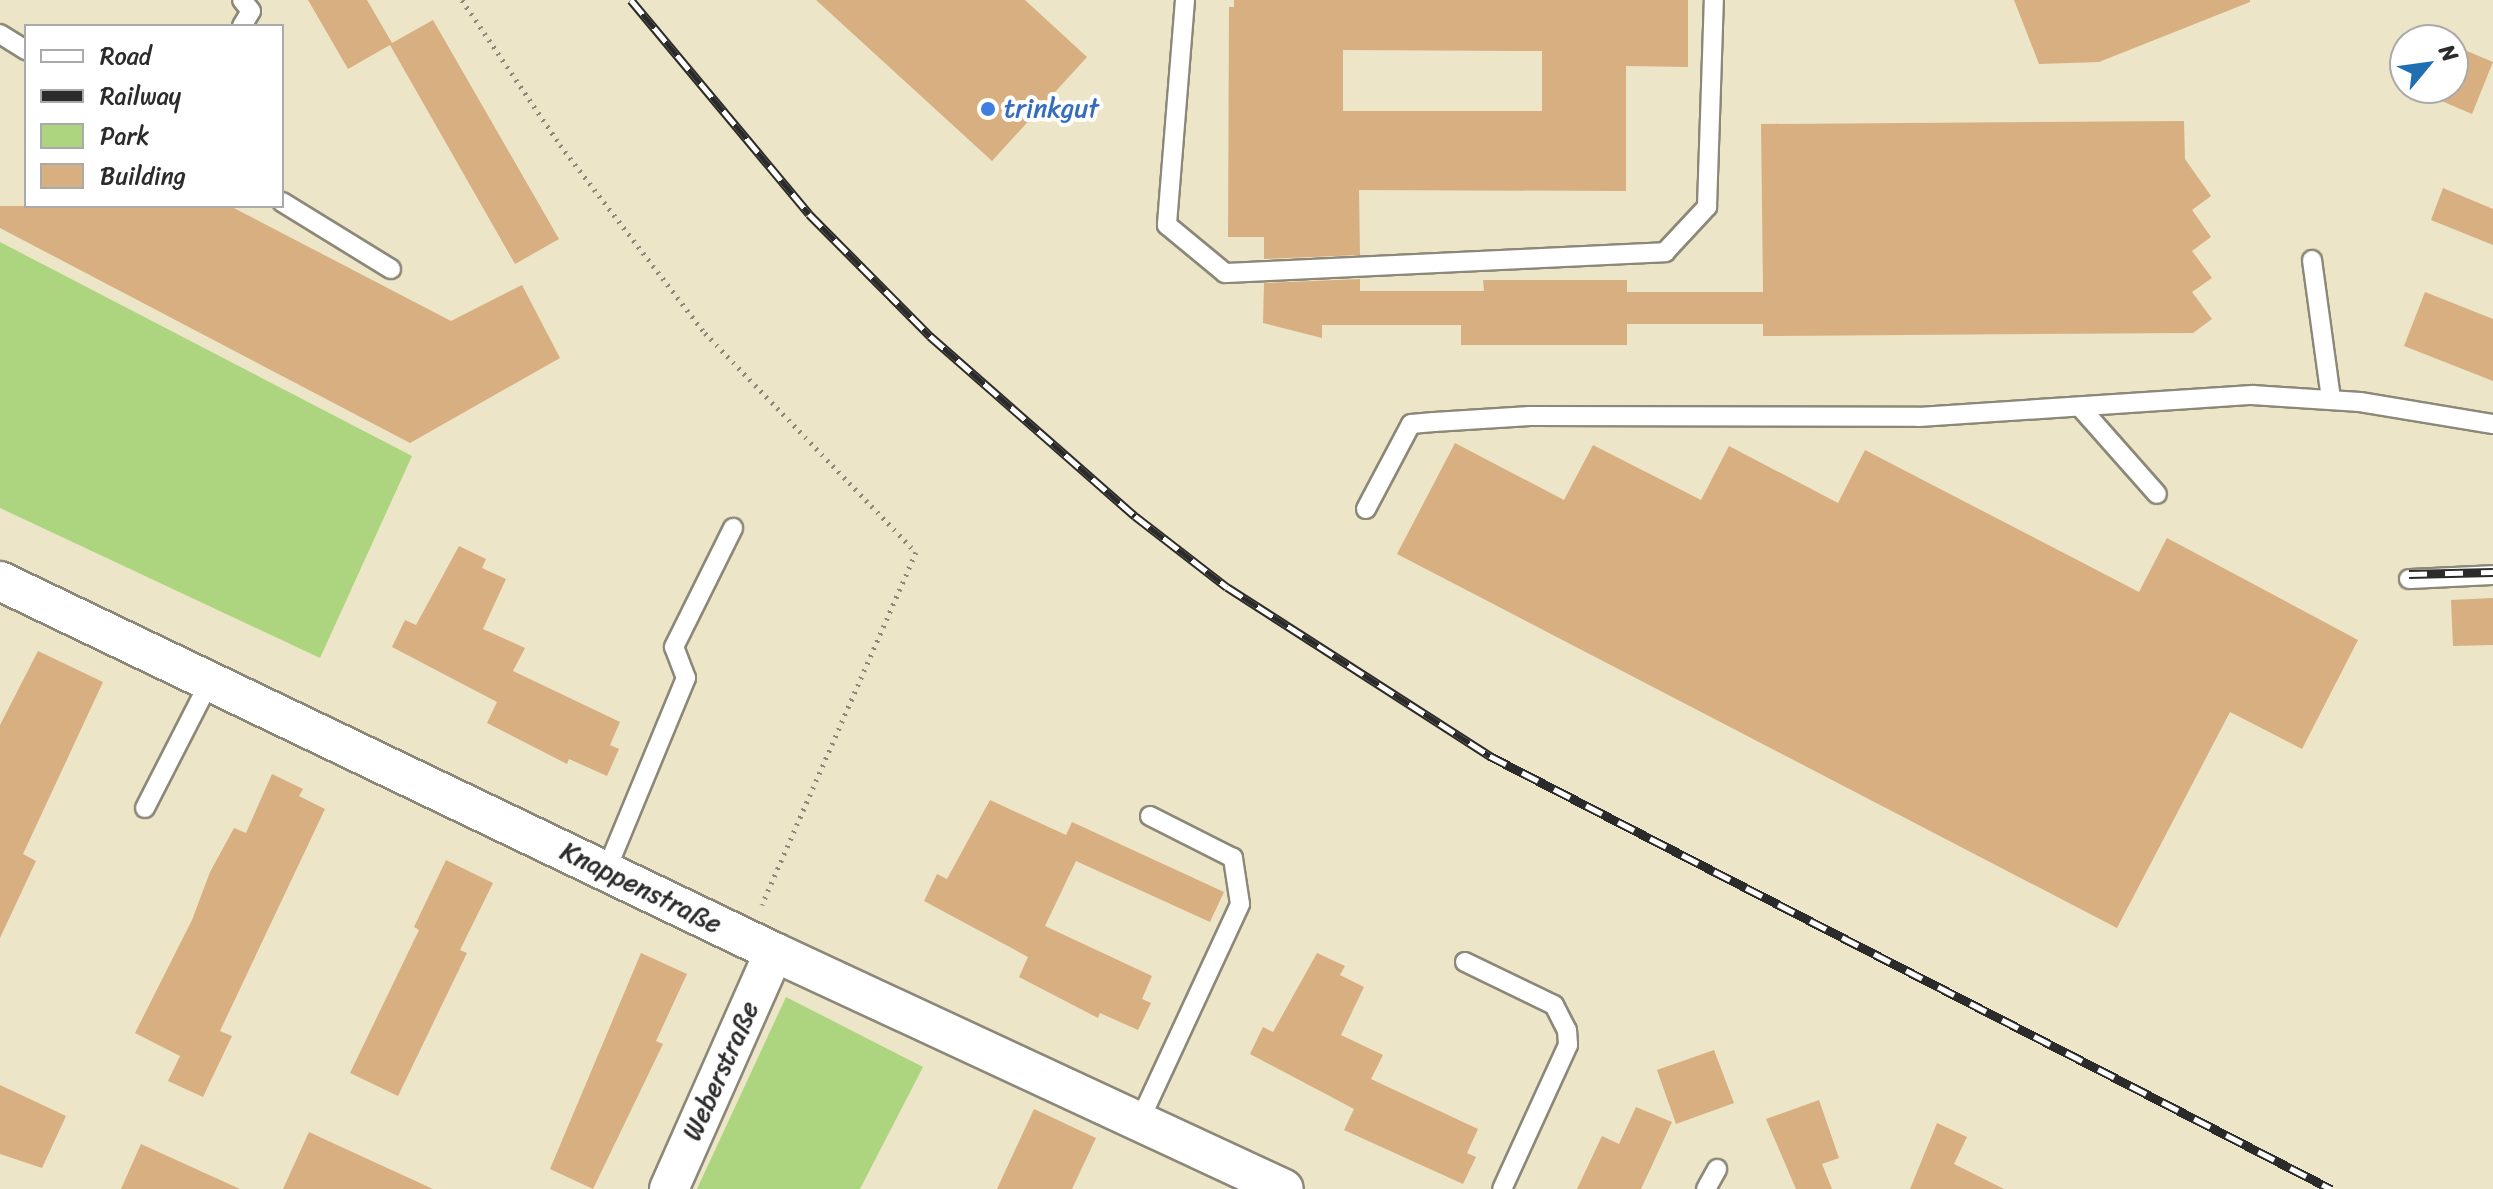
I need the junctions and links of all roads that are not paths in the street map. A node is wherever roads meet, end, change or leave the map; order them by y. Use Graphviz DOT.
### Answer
graph roads {
  1 [pos="242,0"];
  2 [pos="1185,0"];
  3 [pos="1714,0"];
  4 [pos="243,24"];
  5 [pos="0,34"];
  6 [pos="24,49"];
  7 [pos="284,203"];
  8 [pos="2312,260"];
  9 [pos="391,269"];
  10 [pos="2331,398"];
  11 [pos="2080,407"];
  12 [pos="2493,424"];
  13 [pos="2157,494"];
  14 [pos="1366,509"];
  15 [pos="733,528"];
  16 [pos="2493,575"];
  17 [pos="2409,579"];
  18 [pos="0,581"];
  19 [pos="210,681"];
  20 [pos="145,808"];
  21 [pos="1150,816"];
  22 [pos="606,871"];
  23 [pos="760,945"];
  24 [pos="1465,962"];
  25 [pos="1139,1122"];
  26 [pos="1717,1169"];
  27 [pos="1262,1184"];
  28 [pos="669,1189"];
  29 [pos="1502,1189"];
  30 [pos="1706,1189"];
  1 -- 4 [label="lane"];
  2 -- 3 [label="lane"];
  5 -- 6 [label="lane"];
  7 -- 9 [label="lane"];
  8 -- 10 [label="lane"];
  10 -- 11 [label="lane"];
  10 -- 12 [label="lane"];
  11 -- 13 [label="lane"];
  11 -- 14 [label="lane"];
  15 -- 22 [label="lane"];
  16 -- 17 [label="lane"];
  18 -- 19 [label="street, Knappenstraße"];
  19 -- 20 [label="lane"];
  19 -- 22 [label="street, Knappenstraße"];
  21 -- 25 [label="lane"];
  22 -- 23 [label="street, Knappenstraße"];
  23 -- 25 [label="street, Knappenstraße"];
  23 -- 28 [label="street, Weberstraße"];
  24 -- 29 [label="lane"];
  25 -- 27 [label="street, Knappenstraße"];
  26 -- 30 [label="lane"];
}
